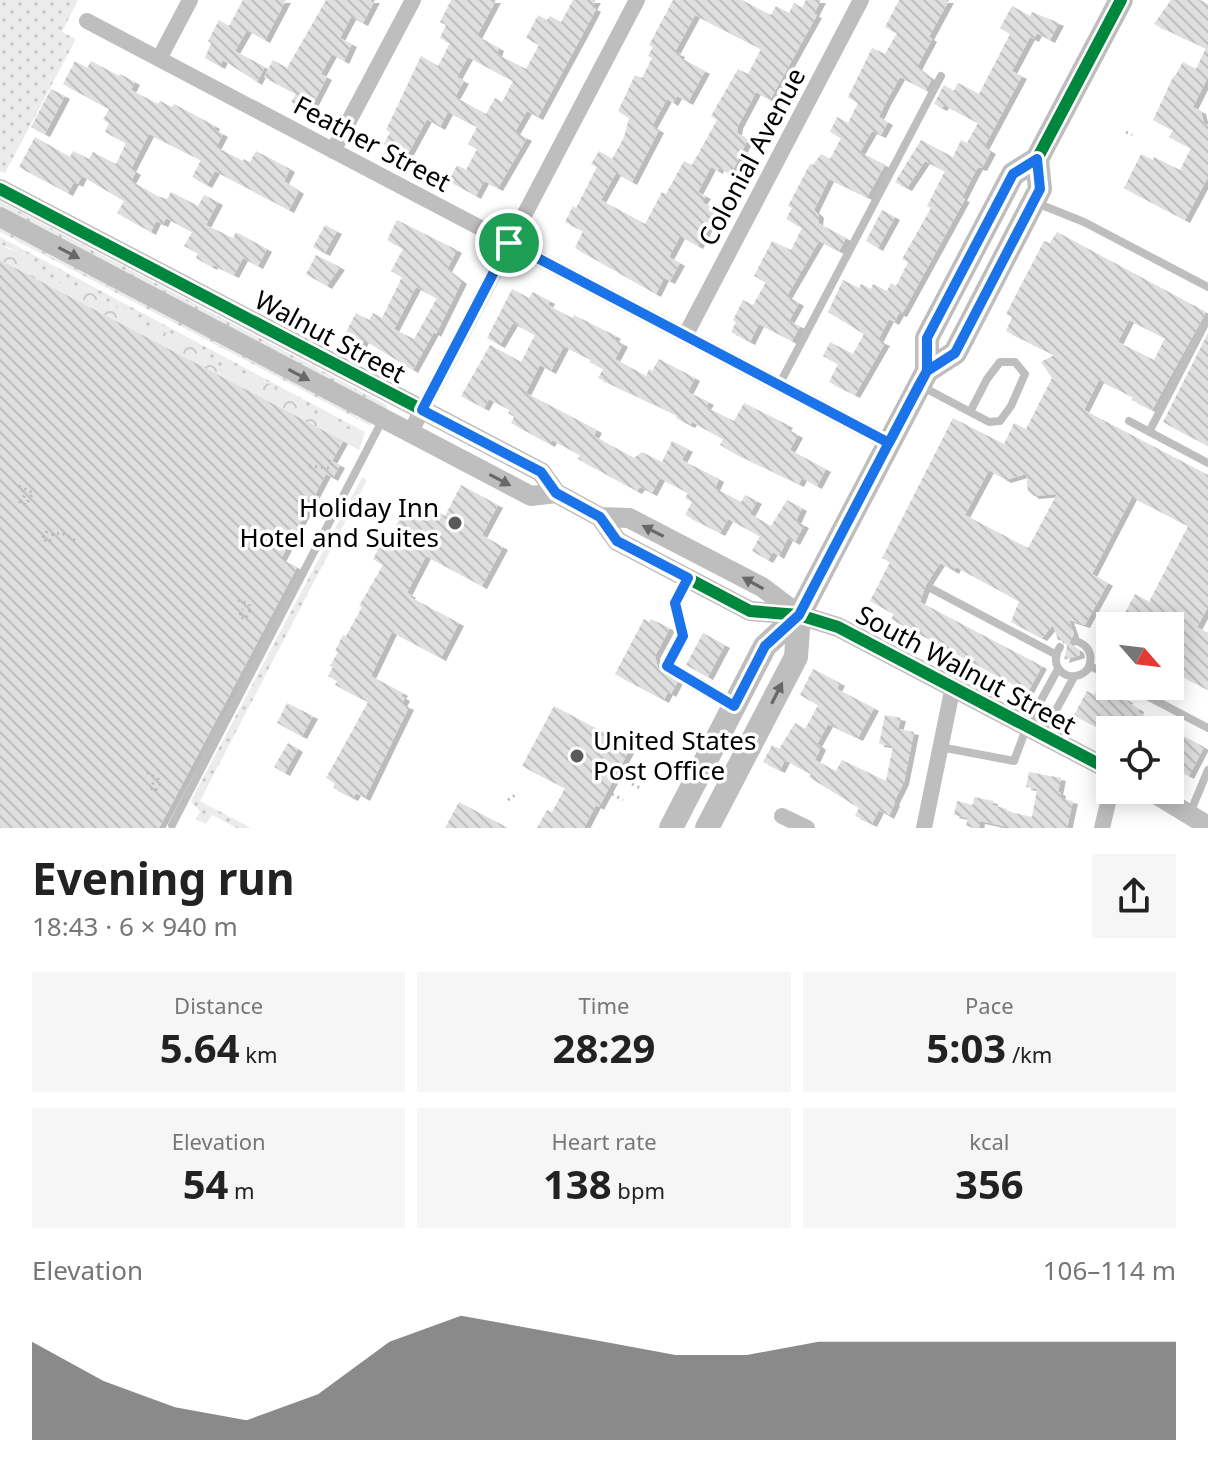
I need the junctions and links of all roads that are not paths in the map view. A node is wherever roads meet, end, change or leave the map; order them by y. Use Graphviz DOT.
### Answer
graph roads {
  1 [pos="190,0"];
  2 [pos="413,0"];
  3 [pos="637,0"];
  4 [pos="861,0"];
  5 [pos="1121,0"];
  6 [pos="87,21"];
  7 [pos="159,59"];
  8 [pos="941,76"];
  9 [pos="333,151"];
  10 [pos="1037,159"];
  11 [pos="0,189"];
  12 [pos="1033,202"];
  13 [pos="0,217"];
  14 [pos="509,243"];
  15 [pos="1208,287"];
  16 [pos="1208,318"];
  17 [pos="685,336"];
  18 [pos="923,378"];
  19 [pos="779,385"];
  20 [pos="422,410"];
  21 [pos="970,412"];
  22 [pos="383,419"];
  23 [pos="1129,421"];
  24 [pos="1149,432"];
  25 [pos="410,433"];
  26 [pos="889,443"];
  27 [pos="1208,463"];
  28 [pos="556,493"];
  29 [pos="600,517"];
  30 [pos="688,578"];
  31 [pos="932,589"];
  32 [pos="799,615"];
  33 [pos="1076,641"];
  34 [pos="1090,666"];
  35 [pos="1058,669"];
  36 [pos="1096,669"];
  37 [pos="1074,677"];
  38 [pos="953,686"];
  39 [pos="1155,700"];
  40 [pos="734,706"];
  41 [pos="1208,728"];
  42 [pos="1035,730"];
  43 [pos="940,747"];
  44 [pos="1096,763"];
  45 [pos="1208,770"];
  46 [pos="1208,787"];
  47 [pos="1200,794"];
  48 [pos="1108,804"];
  49 [pos="1172,804"];
  50 [pos="1189,814"];
  51 [pos="782,816"];
  52 [pos="172,825"];
  53 [pos="1208,826"];
  54 [pos="671,828"];
  55 [pos="707,828"];
  56 [pos="807,828"];
  57 [pos="924,828"];
  58 [pos="1102,828"];
  1 -- 7 [label="street"];
  2 -- 9 [label="street"];
  3 -- 14 [label="street"];
  4 -- 17 [label="street, Colonial Avenue"];
  5 -- 10 [label="main road"];
  6 -- 7 [label="street, Feather Street"];
  7 -- 9 [label="street, Feather Street"];
  8 -- 19 [label="lane"];
  9 -- 14 [label="street, Feather Street"];
  10 -- 12 [label="main road"];
  10 -- 18 [label="main road"];
  11 -- 20 [label="street, Walnut Street"];
  12 -- 15 [label="lane"];
  12 -- 18 [label="main road"];
  13 -- 22 [label="street, Walnut Street, one-way"];
  14 -- 17 [label="street, Feather Street"];
  14 -- 20 [label="street"];
  16 -- 24 [label="lane"];
  17 -- 19 [label="street, Feather Street"];
  18 -- 21 [label="lane"];
  18 -- 26 [label="main road"];
  19 -- 26 [label="street, Feather Street"];
  20 -- 25 [label="street"];
  20 -- 28 [label="street, Walnut Street"];
  21 -- 21 [label="lane"];
  22 -- 25 [label="street, Walnut Street"];
  22 -- 52 [label="lane"];
  23 -- 24 [label="lane"];
  24 -- 27 [label="lane"];
  25 -- 28 [label="street, Walnut Street, one-way"];
  26 -- 32 [label="main road"];
  28 -- 29 [label="street, Walnut Street"];
  29 -- 30 [label="street, Walnut Street"];
  32 -- 29 [label="street, Walnut Street, one-way"];
  30 -- 32 [label="street, Walnut Street"];
  30 -- 40 [label="lane"];
  31 -- 35 [label="lane"];
  32 -- 38 [label="street, South Walnut Street"];
  32 -- 40 [label="main road"];
  55 -- 32 [label="main road, one-way"];
  33 -- 34 [label="lane"];
  34 -- 36 [label="lane"];
  34 -- 37 [label="lane"];
  35 -- 37 [label="lane"];
  35 -- 42 [label="lane"];
  37 -- 42 [label="lane"];
  38 -- 42 [label="street, South Walnut Street"];
  38 -- 43 [label="street"];
  39 -- 41 [label="lane"];
  40 -- 54 [label="main road"];
  42 -- 43 [label="lane"];
  42 -- 44 [label="street, South Walnut Street"];
  43 -- 57 [label="street"];
  45 -- 47 [label="lane"];
  46 -- 47 [label="lane"];
  47 -- 50 [label="lane"];
  48 -- 58 [label="street"];
  49 -- 50 [label="street"];
  50 -- 53 [label="street"];
  51 -- 56 [label="street"];
}
